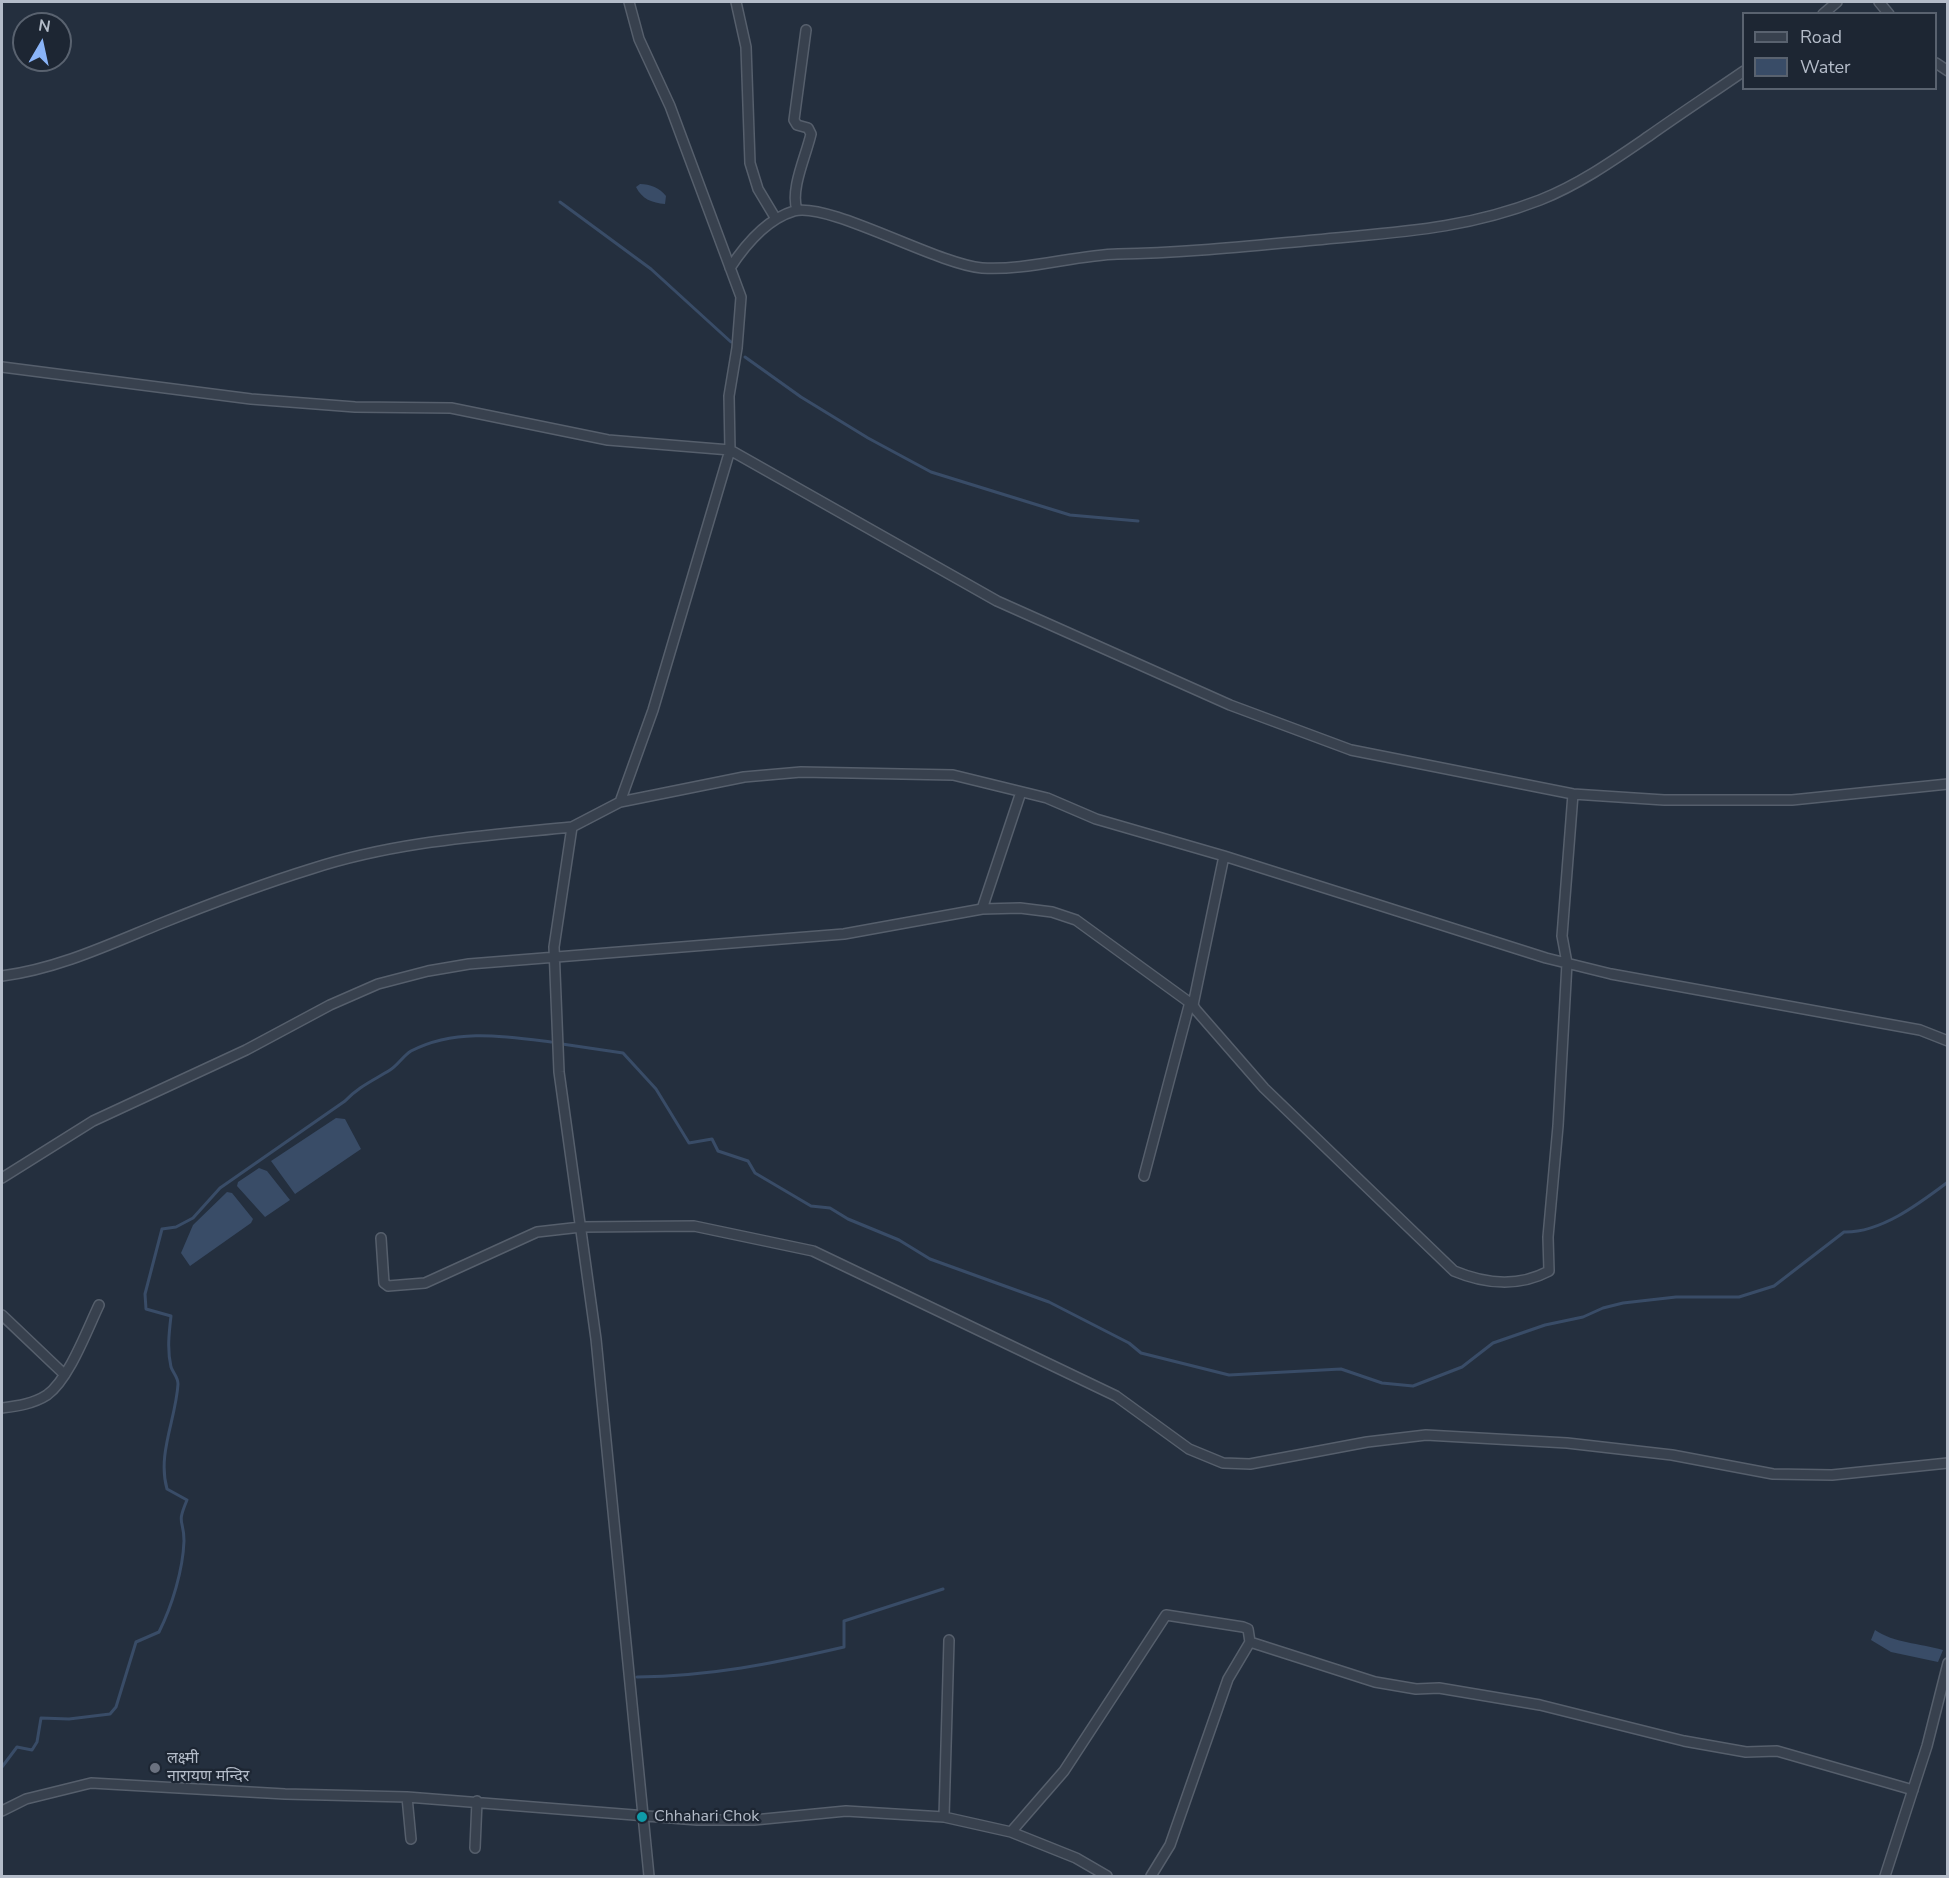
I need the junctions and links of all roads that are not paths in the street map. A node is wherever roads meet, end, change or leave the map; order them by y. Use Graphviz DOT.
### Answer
graph roads {
  1 [pos="629,2"];
  2 [pos="736,2"];
  3 [pos="1838,2"];
  4 [pos="1826,12"];
  5 [pos="806,30"];
  6 [pos="1742,72"];
  7 [pos="797,210"];
  8 [pos="776,219"];
  9 [pos="730,268"];
  10 [pos="2,366"];
  11 [pos="730,450"];
  12 [pos="1947,784"];
  13 [pos="1021,792"];
  14 [pos="1574,794"];
  15 [pos="620,802"];
  16 [pos="572,827"];
  17 [pos="1224,856"];
  18 [pos="982,909"];
  19 [pos="555,957"];
  20 [pos="1567,963"];
  21 [pos="2,976"];
  22 [pos="1192,1004"];
  23 [pos="1947,1041"];
  24 [pos="1144,1176"];
  25 [pos="2,1178"];
  26 [pos="581,1227"];
  27 [pos="381,1238"];
  28 [pos="99,1305"];
  29 [pos="2,1315"];
  30 [pos="64,1374"];
  31 [pos="2,1408"];
  32 [pos="1947,1463"];
  33 [pos="949,1640"];
  34 [pos="1250,1642"];
  35 [pos="1947,1663"];
  36 [pos="1913,1790"];
  37 [pos="407,1797"];
  38 [pos="477,1801"];
  39 [pos="2,1811"];
  40 [pos="642,1816"];
  41 [pos="944,1816"];
  42 [pos="1011,1832"];
  43 [pos="411,1839"];
  44 [pos="475,1848"];
  45 [pos="649,1876"];
  46 [pos="1107,1876"];
  47 [pos="1151,1876"];
  48 [pos="1885,1876"];
  1 -- 9 [label="street"];
  2 -- 8 [label="street"];
  3 -- 4 [label="street"];
  5 -- 7 [label="street"];
  6 -- 7 [label="street"];
  7 -- 8 [label="street"];
  8 -- 9 [label="street"];
  9 -- 11 [label="street"];
  10 -- 11 [label="street"];
  11 -- 14 [label="street"];
  11 -- 15 [label="street"];
  12 -- 14 [label="street"];
  13 -- 15 [label="street"];
  13 -- 17 [label="street"];
  13 -- 18 [label="street"];
  14 -- 20 [label="street"];
  15 -- 16 [label="street"];
  16 -- 19 [label="street"];
  16 -- 21 [label="street"];
  17 -- 20 [label="street"];
  17 -- 22 [label="street"];
  18 -- 19 [label="street"];
  18 -- 22 [label="street"];
  19 -- 25 [label="street"];
  19 -- 26 [label="street"];
  20 -- 22 [label="street"];
  20 -- 23 [label="street"];
  22 -- 24 [label="street"];
  26 -- 27 [label="street"];
  26 -- 32 [label="street"];
  26 -- 40 [label="street"];
  28 -- 30 [label="street"];
  29 -- 30 [label="street"];
  30 -- 31 [label="street"];
  33 -- 41 [label="street"];
  34 -- 36 [label="street"];
  34 -- 42 [label="street"];
  34 -- 47 [label="street"];
  35 -- 36 [label="street"];
  36 -- 48 [label="street"];
  37 -- 38 [label="street"];
  37 -- 39 [label="street"];
  37 -- 43 [label="street"];
  38 -- 40 [label="street"];
  38 -- 44 [label="street"];
  40 -- 41 [label="street"];
  40 -- 45 [label="street"];
  41 -- 42 [label="street"];
  42 -- 46 [label="street"];
}
